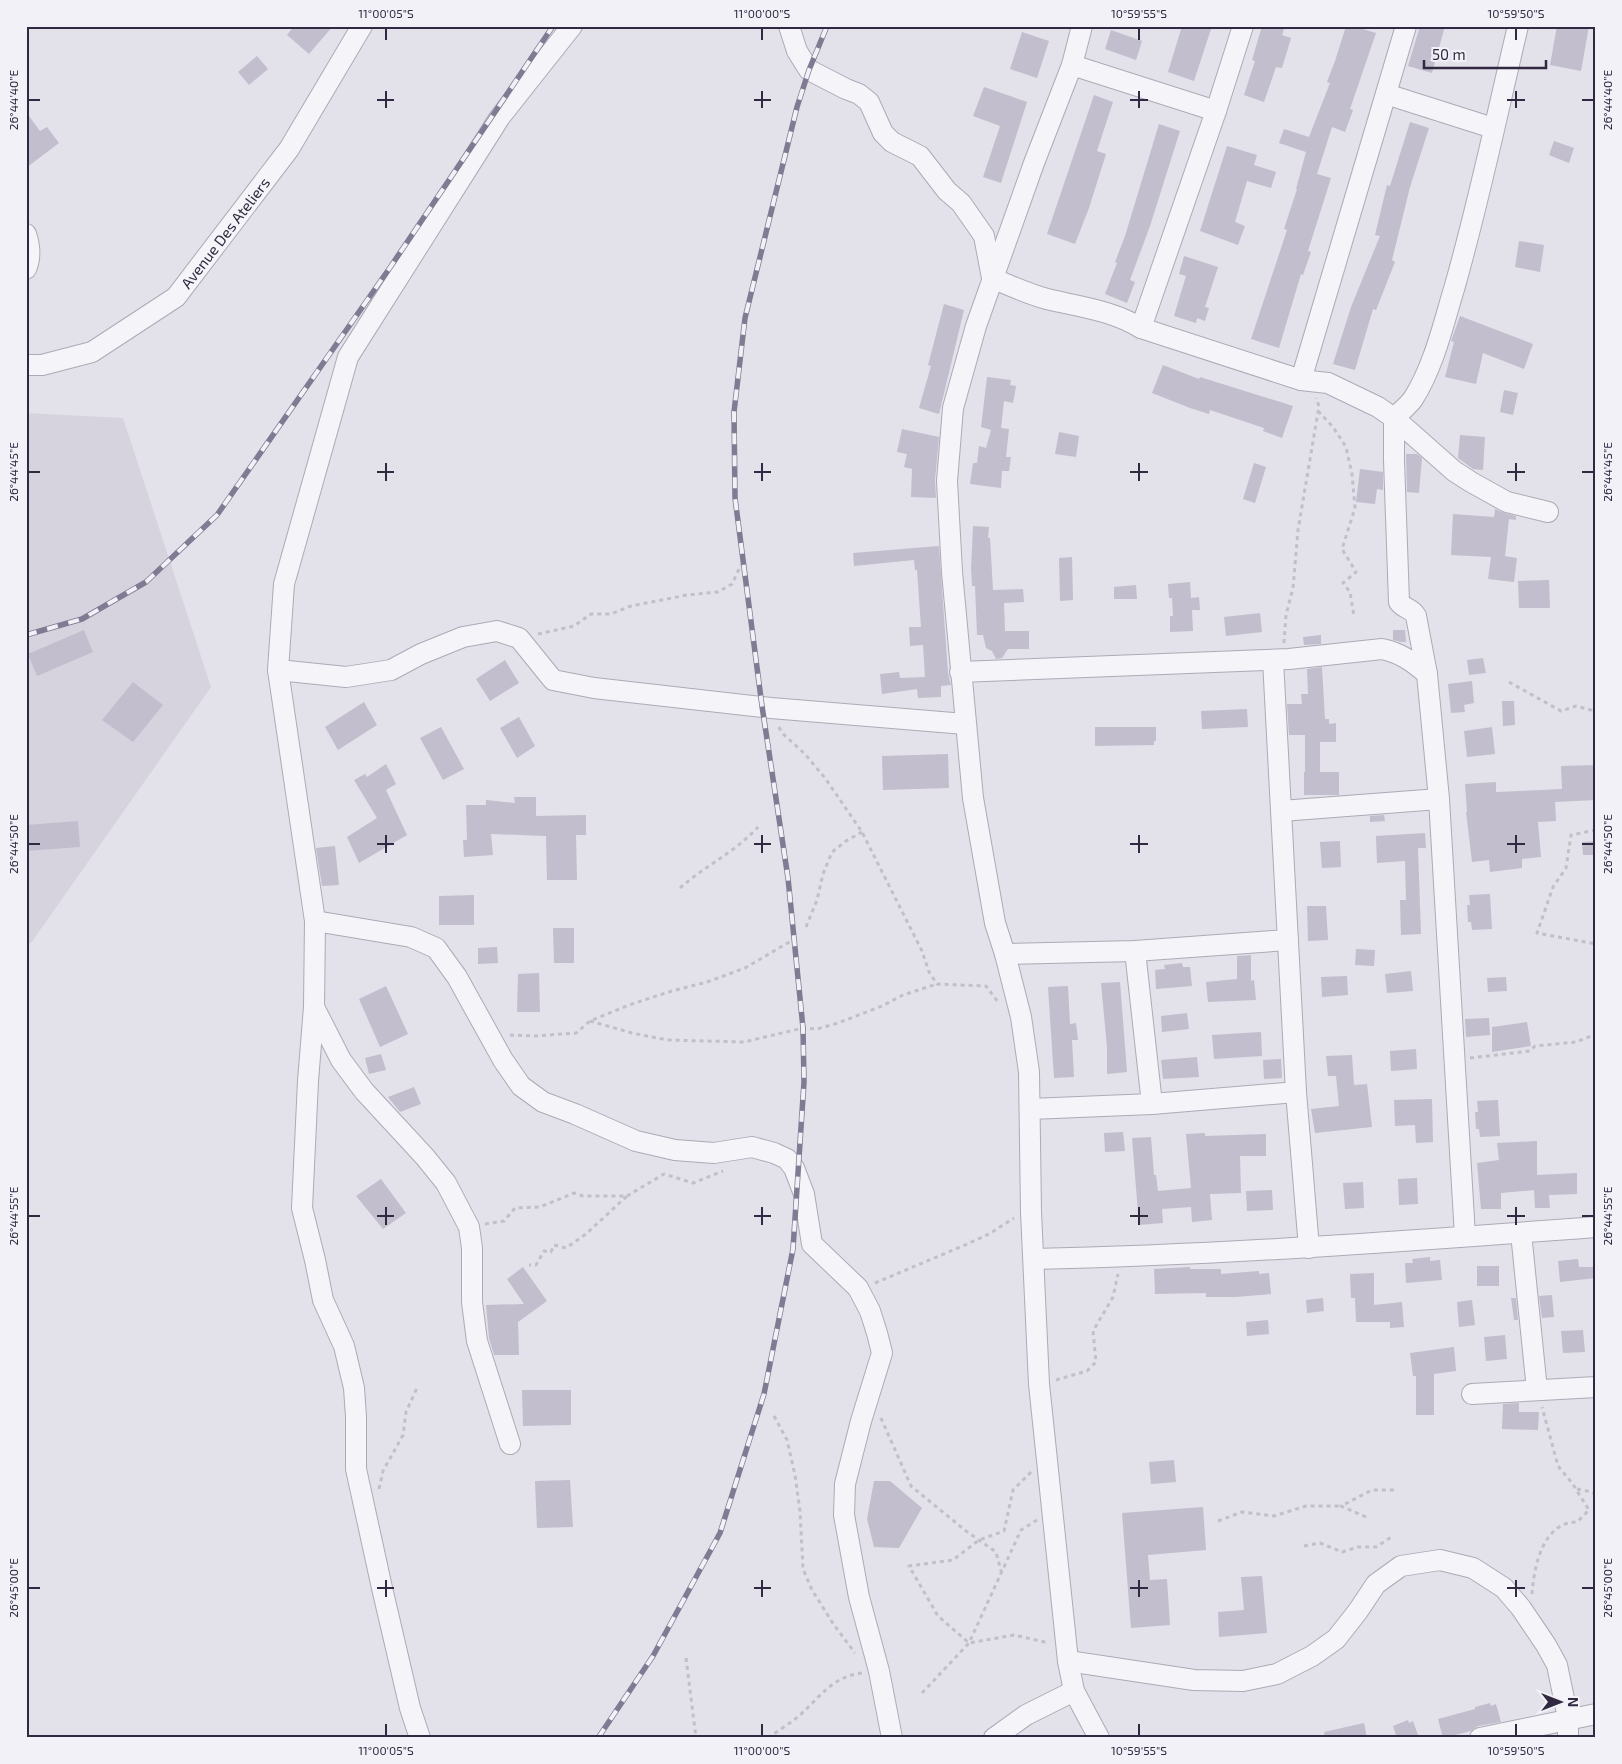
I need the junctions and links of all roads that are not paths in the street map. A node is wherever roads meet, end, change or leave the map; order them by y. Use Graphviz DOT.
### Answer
graph roads {
  1 [pos="362,26"];
  2 [pos="572,26"];
  3 [pos="789,26"];
  4 [pos="1082,26"];
  5 [pos="1243,26"];
  6 [pos="1406,26"];
  7 [pos="1518,26"];
  8 [pos="1072,65"];
  9 [pos="1386,94"];
  10 [pos="1216,111"];
  11 [pos="1493,128"];
  12 [pos="26,234"];
  13 [pos="26,269"];
  14 [pos="992,278"];
  15 [pos="1140,328"];
  16 [pos="26,365"];
  17 [pos="1306,380"];
  18 [pos="1394,418"];
  19 [pos="1548,512"];
  20 [pos="1273,660"];
  21 [pos="278,670"];
  22 [pos="960,672"];
  23 [pos="1427,674"];
  24 [pos="965,724"];
  25 [pos="1439,799"];
  26 [pos="1281,811"];
  27 [pos="315,921"];
  28 [pos="1288,940"];
  29 [pos="1135,951"];
  30 [pos="1005,954"];
  31 [pos="314,1007"];
  32 [pos="1296,1092"];
  33 [pos="1152,1104"];
  34 [pos="1030,1109"];
  35 [pos="1596,1227"];
  36 [pos="1521,1232"];
  37 [pos="1465,1236"];
  38 [pos="1309,1248"];
  39 [pos="1034,1258"];
  40 [pos="1596,1387"];
  41 [pos="1537,1390"];
  42 [pos="1472,1394"];
  43 [pos="510,1444"];
  44 [pos="1068,1661"];
  45 [pos="1074,1691"];
  46 [pos="1596,1714"];
  47 [pos="1568,1728"];
  48 [pos="420,1738"];
  49 [pos="892,1738"];
  50 [pos="994,1738"];
  51 [pos="1099,1738"];
  52 [pos="1480,1738"];
  1 -- 16 [label="street, Avenue Des Ateliers"];
  2 -- 21 [label="street"];
  3 -- 14 [label="street"];
  4 -- 8 [label="street"];
  5 -- 10 [label="street"];
  6 -- 9 [label="street"];
  7 -- 11 [label="street"];
  8 -- 10 [label="street"];
  8 -- 14 [label="street"];
  9 -- 11 [label="street"];
  9 -- 17 [label="street"];
  10 -- 15 [label="street"];
  11 -- 18 [label="street"];
  12 -- 13 [label="street"];
  14 -- 15 [label="street"];
  14 -- 22 [label="street"];
  15 -- 17 [label="street"];
  17 -- 18 [label="street"];
  18 -- 19 [label="street"];
  18 -- 23 [label="street"];
  20 -- 22 [label="street"];
  20 -- 23 [label="street"];
  20 -- 26 [label="street"];
  21 -- 24 [label="street"];
  21 -- 27 [label="street"];
  22 -- 24 [label="street"];
  23 -- 25 [label="street"];
  24 -- 30 [label="street"];
  25 -- 26 [label="street"];
  25 -- 37 [label="street"];
  26 -- 28 [label="street"];
  27 -- 31 [label="street"];
  27 -- 49 [label="street"];
  28 -- 29 [label="street"];
  28 -- 32 [label="street"];
  29 -- 30 [label="street"];
  29 -- 33 [label="street"];
  30 -- 34 [label="street"];
  31 -- 43 [label="street"];
  31 -- 48 [label="street"];
  32 -- 33 [label="street"];
  32 -- 38 [label="street"];
  33 -- 34 [label="street"];
  34 -- 39 [label="street"];
  35 -- 36 [label="street"];
  36 -- 37 [label="street"];
  36 -- 41 [label="street"];
  37 -- 38 [label="street"];
  38 -- 39 [label="street"];
  39 -- 44 [label="street"];
  40 -- 41 [label="street"];
  41 -- 42 [label="street"];
  44 -- 45 [label="street"];
  44 -- 47 [label="street"];
  45 -- 50 [label="street"];
  45 -- 51 [label="street"];
  46 -- 47 [label="street"];
  47 -- 52 [label="street"];
}
